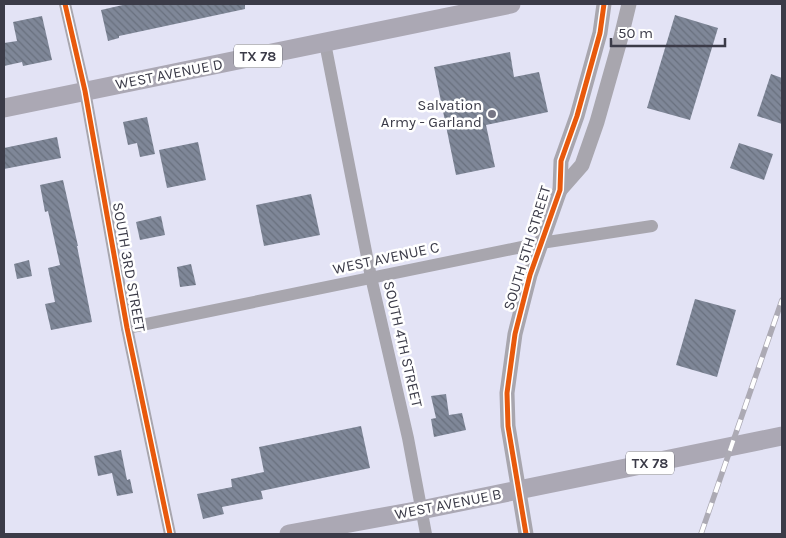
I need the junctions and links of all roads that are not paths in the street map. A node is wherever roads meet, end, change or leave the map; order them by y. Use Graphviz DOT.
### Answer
graph roads {
  1 [pos="65,4"];
  2 [pos="511,4"];
  3 [pos="604,4"];
  4 [pos="629,4"];
  5 [pos="476,7"];
  6 [pos="325,43"];
  7 [pos="85,91"];
  8 [pos="4,108"];
  9 [pos="560,190"];
  10 [pos="652,226"];
  11 [pos="540,243"];
  12 [pos="371,277"];
  13 [pos="127,328"];
  14 [pos="782,436"];
  15 [pos="518,490"];
  16 [pos="421,510"];
  17 [pos="170,534"];
  18 [pos="289,534"];
  19 [pos="426,534"];
  20 [pos="526,534"];
  1 -- 7 [label="street, SOUTH 3RD STREET"];
  2 -- 5 [label="main road, WEST AVENUE D / TX 78"];
  3 -- 9 [label="street, SOUTH 5TH STREET"];
  4 -- 9 [label="street, SOUTH 5TH STREET"];
  5 -- 6 [label="main road, WEST AVENUE D / TX 78"];
  6 -- 7 [label="main road, WEST AVENUE D / TX 78"];
  6 -- 12 [label="street, SOUTH 4TH STREET"];
  7 -- 8 [label="main road, WEST AVENUE D / TX 78"];
  7 -- 13 [label="street, SOUTH 3RD STREET"];
  9 -- 11 [label="street, SOUTH 5TH STREET"];
  10 -- 11 [label="street, WEST AVENUE C"];
  11 -- 12 [label="street, WEST AVENUE C"];
  11 -- 15 [label="street, SOUTH 5TH STREET"];
  12 -- 13 [label="street, WEST AVENUE C"];
  12 -- 16 [label="street, SOUTH 4TH STREET"];
  13 -- 17 [label="street, SOUTH 3RD STREET"];
  14 -- 15 [label="main road, WEST AVENUE B / TX 78"];
  15 -- 16 [label="main road, WEST AVENUE B / TX 78"];
  15 -- 20 [label="street, SOUTH 5TH STREET"];
  16 -- 18 [label="main road, WEST AVENUE B / TX 78"];
  16 -- 19 [label="street, SOUTH 4TH STREET"];
}
